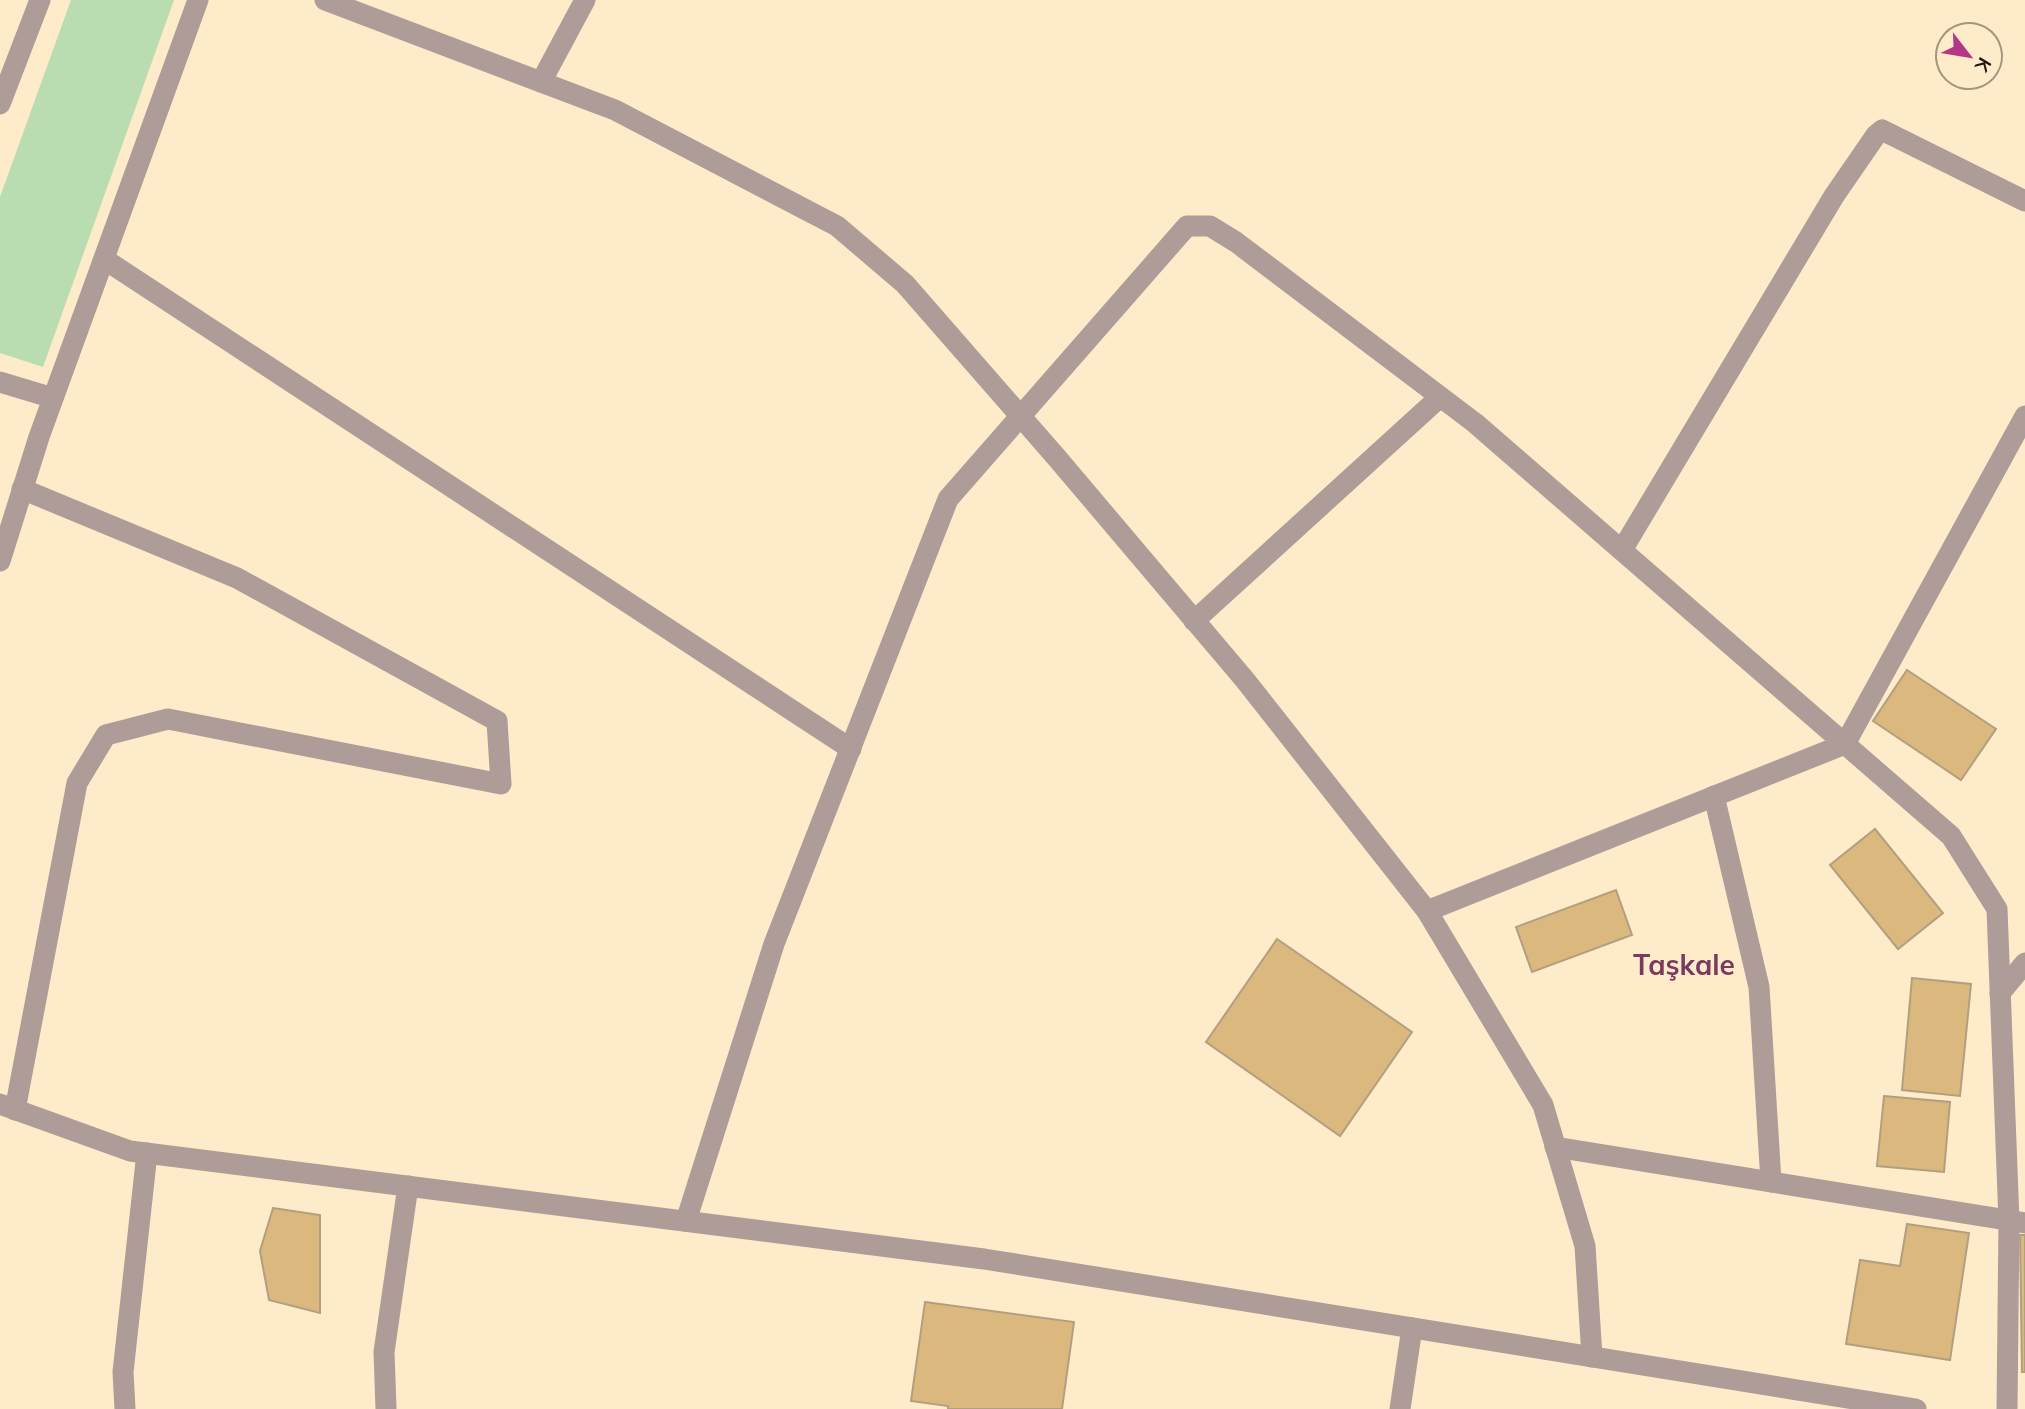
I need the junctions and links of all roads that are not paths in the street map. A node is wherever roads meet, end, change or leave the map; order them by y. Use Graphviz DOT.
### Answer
graph roads {
  1 [pos="40,0"];
  2 [pos="198,0"];
  3 [pos="325,0"];
  4 [pos="585,0"];
  5 [pos="541,82"];
  6 [pos="0,104"];
  7 [pos="2025,201"];
  8 [pos="104,259"];
  9 [pos="0,382"];
  10 [pos="1440,397"];
  11 [pos="53,398"];
  12 [pos="1019,415"];
  13 [pos="2025,416"];
  14 [pos="22,489"];
  15 [pos="1622,550"];
  16 [pos="0,561"];
  17 [pos="1194,621"];
  18 [pos="1845,744"];
  19 [pos="851,749"];
  20 [pos="1714,796"];
  21 [pos="1427,911"];
  22 [pos="2025,963"];
  23 [pos="2000,993"];
  24 [pos="8,1107"];
  25 [pos="1555,1147"];
  26 [pos="147,1153"];
  27 [pos="1771,1182"];
  28 [pos="408,1186"];
  29 [pos="686,1221"];
  30 [pos="2017,1222"];
  31 [pos="1412,1328"];
  32 [pos="1592,1357"];
  33 [pos="125,1409"];
  34 [pos="386,1409"];
  35 [pos="1400,1409"];
  36 [pos="1916,1409"];
  37 [pos="2007,1409"];
  1 -- 6 [label="street"];
  2 -- 8 [label="street"];
  3 -- 5 [label="street"];
  4 -- 5 [label="street"];
  5 -- 12 [label="street"];
  7 -- 15 [label="street"];
  8 -- 11 [label="street"];
  8 -- 19 [label="street"];
  9 -- 11 [label="street"];
  10 -- 12 [label="street"];
  10 -- 15 [label="street"];
  10 -- 17 [label="street"];
  11 -- 14 [label="street"];
  12 -- 17 [label="street"];
  12 -- 19 [label="street"];
  13 -- 18 [label="street"];
  14 -- 16 [label="street"];
  14 -- 24 [label="street"];
  15 -- 18 [label="street"];
  17 -- 21 [label="street"];
  18 -- 20 [label="street"];
  18 -- 23 [label="street"];
  19 -- 29 [label="street"];
  20 -- 21 [label="street"];
  20 -- 27 [label="street"];
  21 -- 25 [label="street"];
  22 -- 23 [label="street"];
  23 -- 30 [label="street"];
  24 -- 26 [label="street"];
  25 -- 27 [label="street"];
  25 -- 32 [label="street"];
  26 -- 28 [label="street"];
  26 -- 33 [label="street"];
  27 -- 30 [label="street"];
  28 -- 29 [label="street"];
  28 -- 34 [label="street"];
  29 -- 31 [label="street"];
  30 -- 37 [label="street"];
  31 -- 32 [label="street"];
  31 -- 35 [label="street"];
  32 -- 36 [label="street"];
}
